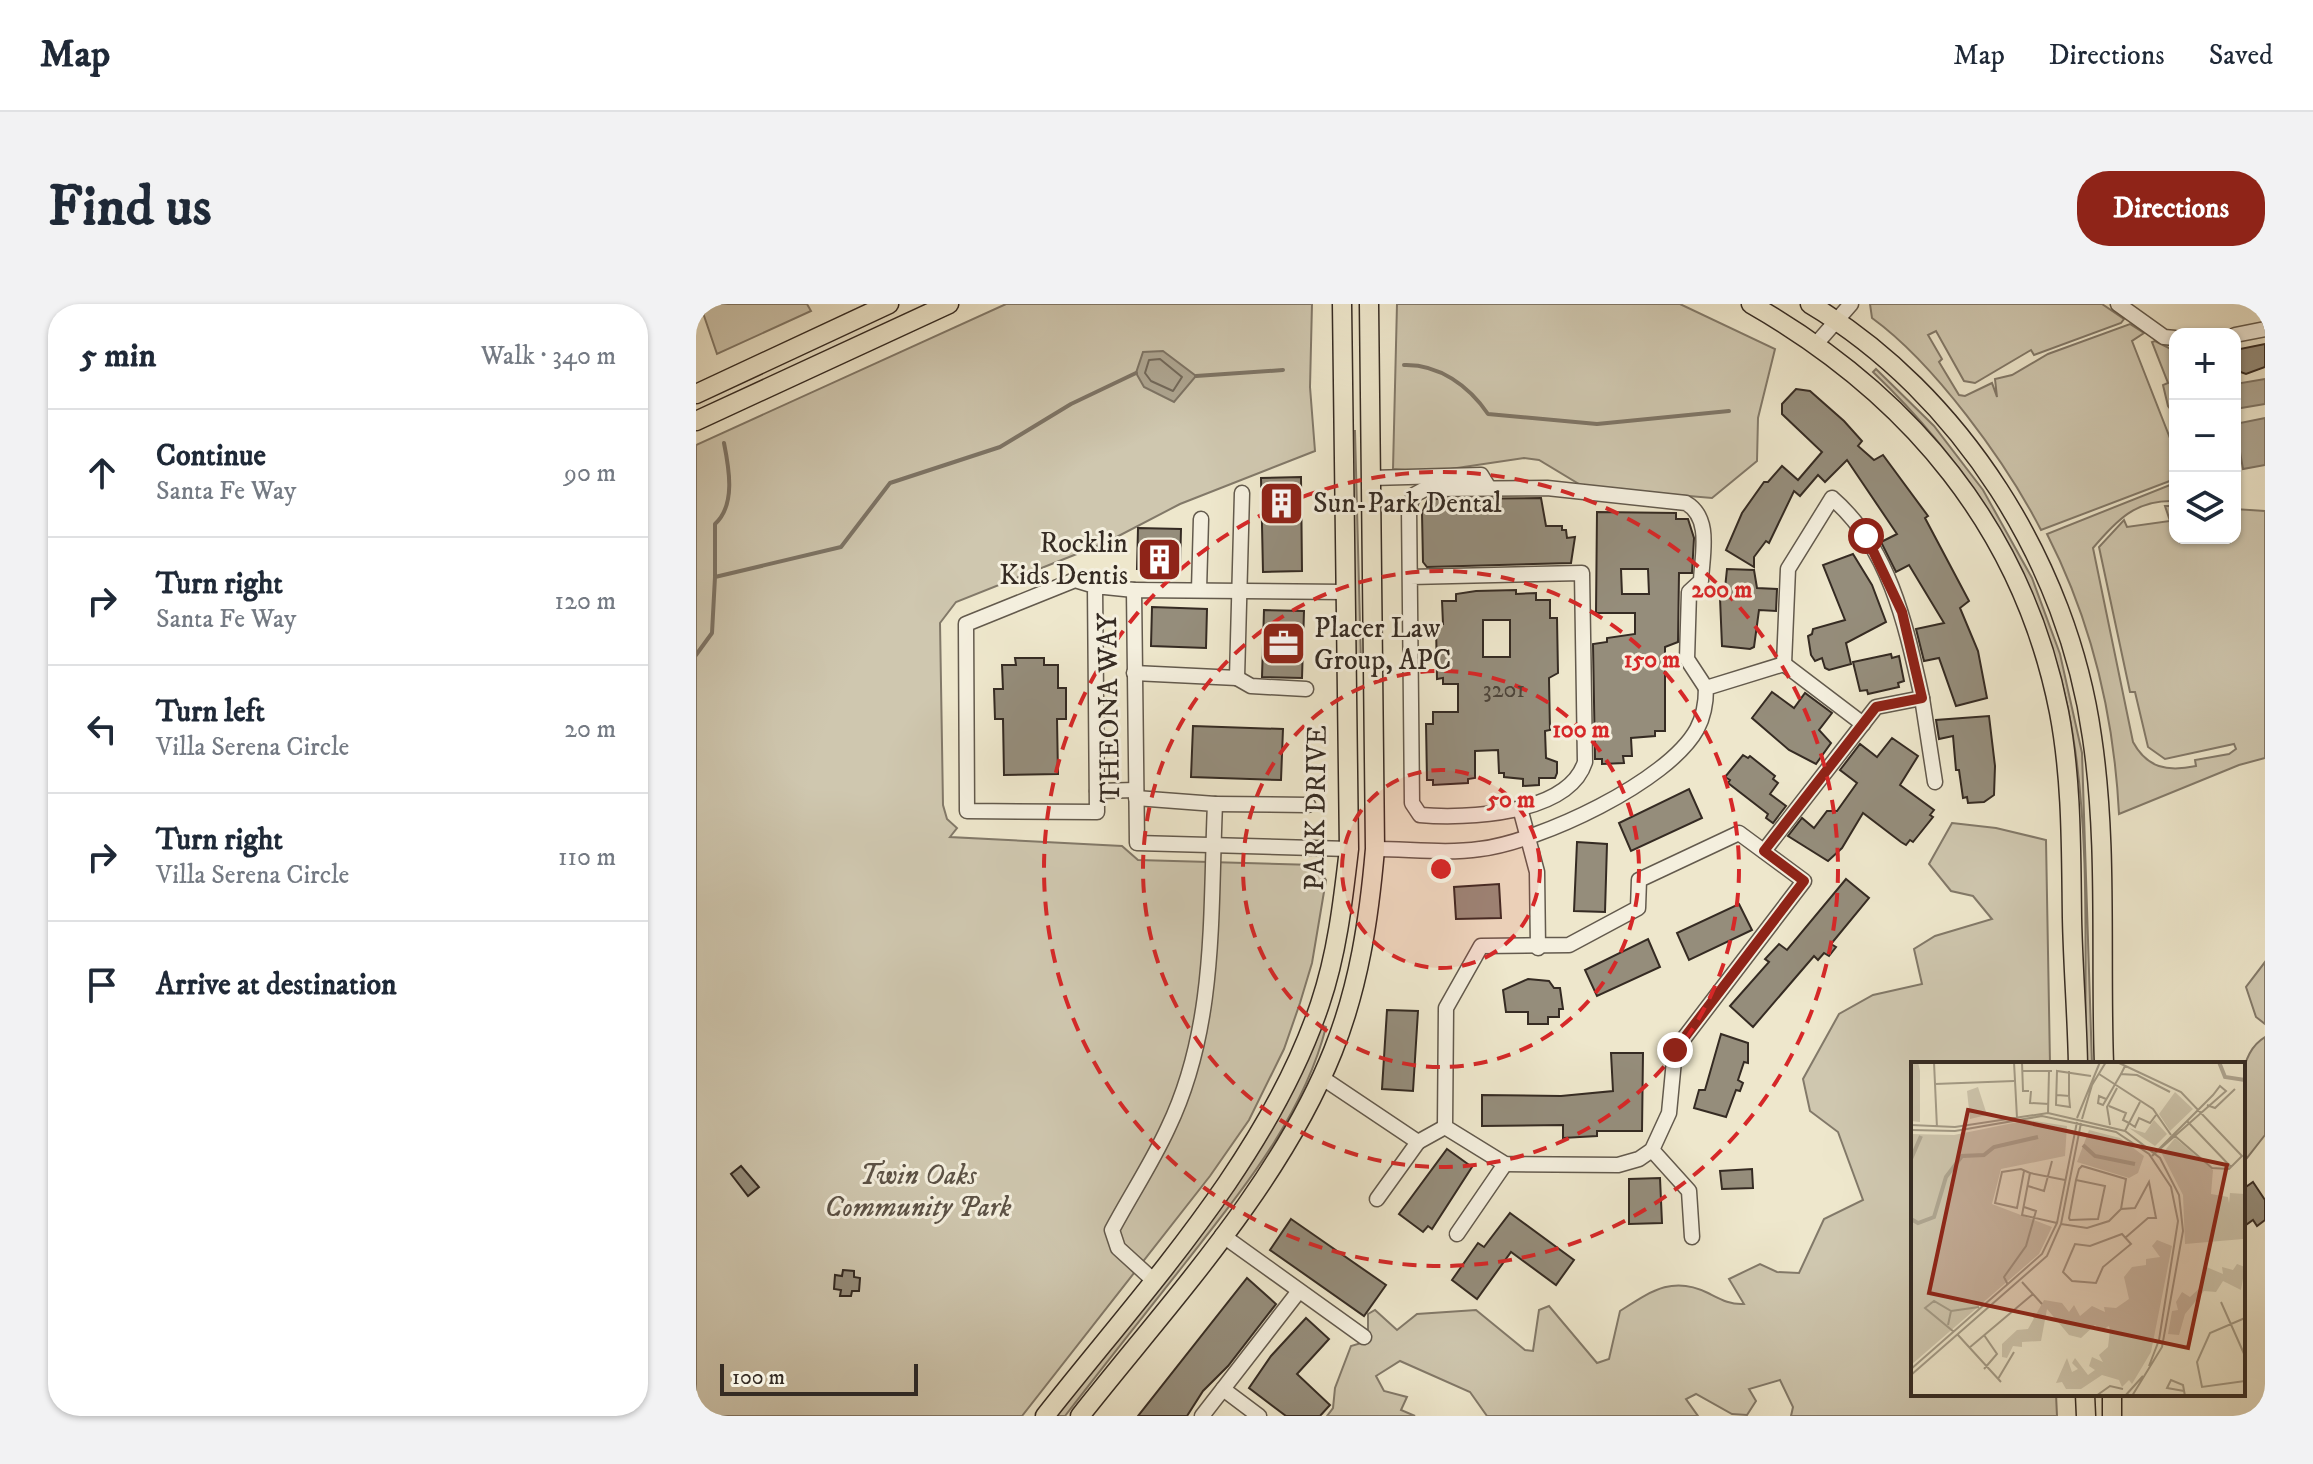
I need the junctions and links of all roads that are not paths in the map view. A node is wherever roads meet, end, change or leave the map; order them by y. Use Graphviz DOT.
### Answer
graph roads {
  1 [pos="889,304"];
  2 [pos="949,304"];
  3 [pos="1342,304"];
  4 [pos="1369,304"];
  5 [pos="1751,304"];
  6 [pos="1810,304"];
  7 [pos="1851,304"];
  8 [pos="2118,304"];
  9 [pos="1833,314"];
  10 [pos="2265,329"];
  11 [pos="2241,334"];
  12 [pos="2169,337"];
  13 [pos="1817,343"];
  14 [pos="696,394"];
  15 [pos="696,421"];
  16 [pos="1371,478"];
  17 [pos="1489,488"];
  18 [pos="1242,493"];
  19 [pos="1201,519"];
  20 [pos="1410,577"];
  21 [pos="1095,586"];
  22 [pos="1134,590"];
  23 [pos="1199,590"];
  24 [pos="1240,591"];
  25 [pos="1343,592"];
  26 [pos="1784,664"];
  27 [pos="1344,666"];
  28 [pos="1134,673"];
  29 [pos="1237,678"];
  30 [pos="1706,688"];
  31 [pos="1306,689"];
  32 [pos="1922,698"];
  33 [pos="1863,724"];
  34 [pos="1935,782"];
  35 [pos="1097,791"];
  36 [pos="1136,794"];
  37 [pos="1215,804"];
  38 [pos="1308,805"];
  39 [pos="1520,808"];
  40 [pos="1528,839"];
  41 [pos="1213,845"];
  42 [pos="1349,849"];
  43 [pos="1375,849"];
  44 [pos="1764,851"];
  45 [pos="1538,948"];
  46 [pos="1343,1024"];
  47 [pos="2078,1062"];
  48 [pos="2104,1062"];
  49 [pos="1321,1077"];
  50 [pos="1445,1127"];
  51 [pos="1418,1142"];
  52 [pos="1652,1150"];
  53 [pos="1505,1164"];
  54 [pos="1377,1199"];
  55 [pos="1457,1234"];
  56 [pos="1222,1235"];
  57 [pos="1692,1237"];
  58 [pos="1152,1279"];
  59 [pos="1299,1291"];
  60 [pos="1364,1337"];
  61 [pos="1223,1389"];
  62 [pos="2085,1396"];
  63 [pos="1045,1416"];
  64 [pos="1080,1416"];
  65 [pos="1202,1416"];
  66 [pos="1259,1416"];
  67 [pos="2086,1416"];
  1 -- 14 [label="main road"];
  2 -- 15 [label="main road"];
  3 -- 25 [label="main road, PARK DRIVE"];
  4 -- 16 [label="main road, PARK DRIVE"];
  5 -- 13 [label="main road"];
  6 -- 9 [label="main road"];
  7 -- 9 [label="street"];
  8 -- 12 [label="street"];
  9 -- 13 [label="street"];
  9 -- 48 [label="main road"];
  10 -- 11 [label="street"];
  13 -- 47 [label="main road"];
  16 -- 17 [label="street"];
  16 -- 43 [label="main road, PARK DRIVE"];
  17 -- 20 [label="street"];
  17 -- 30 [label="street"];
  18 -- 24 [label="street"];
  19 -- 23 [label="street"];
  20 -- 39 [label="street"];
  20 -- 39 [label="street"];
  21 -- 22 [label="street"];
  21 -- 35 [label="street"];
  21 -- 35 [label="street"];
  22 -- 23 [label="street, THEONA WAY"];
  22 -- 28 [label="street, THEONA WAY"];
  23 -- 24 [label="street, THEONA WAY"];
  24 -- 25 [label="street, THEONA WAY"];
  24 -- 29 [label="street"];
  25 -- 27 [label="main road, PARK DRIVE"];
  26 -- 30 [label="street"];
  26 -- 32 [label="street"];
  26 -- 33 [label="street"];
  27 -- 42 [label="main road, PARK DRIVE"];
  27 -- 43 [label="main road"];
  28 -- 29 [label="street"];
  28 -- 36 [label="street, THEONA WAY"];
  29 -- 31 [label="street"];
  30 -- 40 [label="street"];
  32 -- 33 [label="street"];
  32 -- 34 [label="street"];
  33 -- 44 [label="street"];
  35 -- 36 [label="street"];
  36 -- 37 [label="street"];
  36 -- 41 [label="street, THEONA WAY"];
  37 -- 38 [label="street"];
  37 -- 41 [label="street"];
  39 -- 40 [label="street"];
  40 -- 43 [label="street"];
  40 -- 45 [label="street"];
  41 -- 42 [label="street"];
  41 -- 58 [label="street"];
  42 -- 46 [label="main road"];
  42 -- 58 [label="main road, PARK DRIVE"];
  43 -- 46 [label="main road, PARK DRIVE"];
  44 -- 45 [label="street"];
  44 -- 52 [label="street"];
  45 -- 50 [label="street"];
  46 -- 49 [label="main road, PARK DRIVE"];
  49 -- 51 [label="street"];
  49 -- 56 [label="main road, PARK DRIVE"];
  50 -- 51 [label="street"];
  50 -- 53 [label="street"];
  51 -- 54 [label="street"];
  52 -- 53 [label="street"];
  52 -- 57 [label="street"];
  53 -- 55 [label="street"];
  56 -- 59 [label="street"];
  56 -- 64 [label="main road, PARK DRIVE"];
  58 -- 63 [label="main road, PARK DRIVE"];
  59 -- 60 [label="street"];
  59 -- 61 [label="street"];
  61 -- 65 [label="street"];
  61 -- 66 [label="street"];
  62 -- 67 [label="main road"];
}
